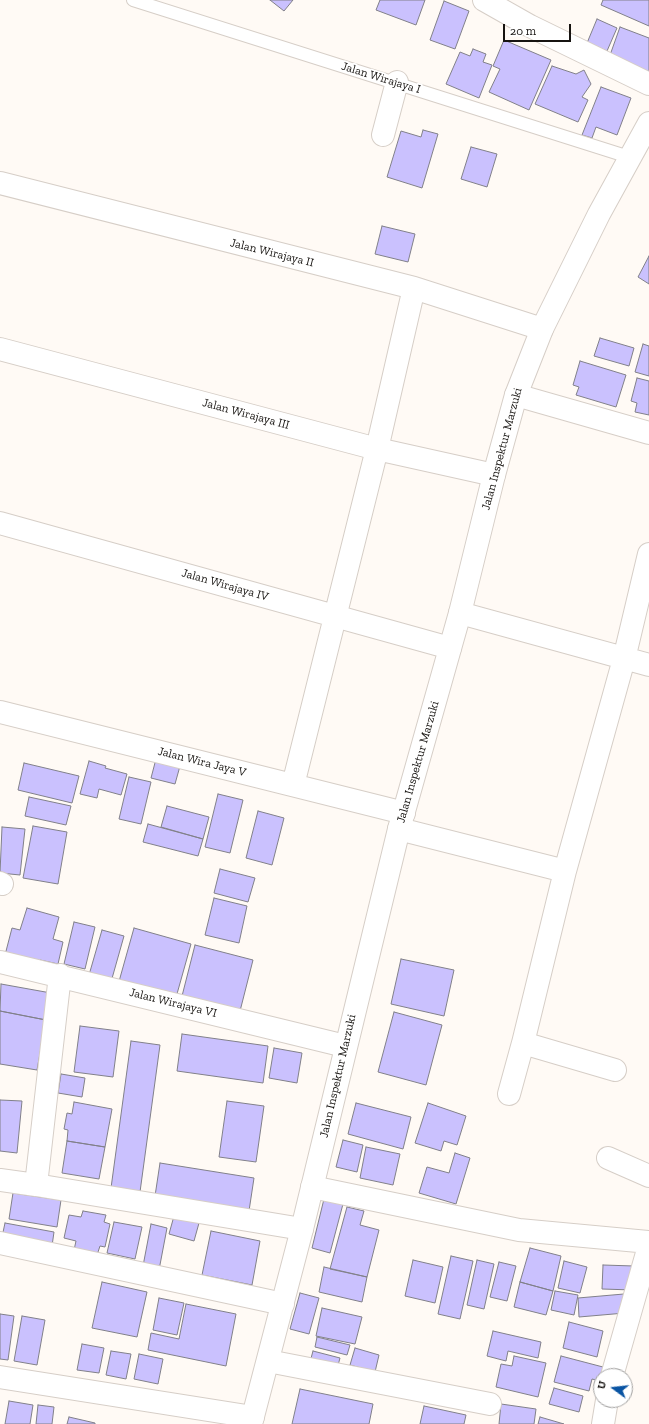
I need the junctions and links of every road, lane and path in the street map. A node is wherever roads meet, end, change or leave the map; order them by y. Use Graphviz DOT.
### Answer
graph roads {
  1 [pos="133,0"];
  2 [pos="484,0"];
  3 [pos="397,82"];
  4 [pos="649,84"];
  5 [pos="649,123"];
  6 [pos="383,136"];
  7 [pos="630,157"];
  8 [pos="0,183"];
  9 [pos="414,288"];
  10 [pos="542,329"];
  11 [pos="0,350"];
  12 [pos="516,395"];
  13 [pos="649,433"];
  14 [pos="377,449"];
  15 [pos="494,475"];
  16 [pos="0,523"];
  17 [pos="649,554"];
  18 [pos="460,613"];
  19 [pos="336,616"];
  20 [pos="450,648"];
  21 [pos="624,659"];
  22 [pos="649,665"];
  23 [pos="0,712"];
  24 [pos="293,785"];
  25 [pos="401,821"];
  26 [pos="565,871"];
  27 [pos="0,962"];
  28 [pos="60,975"];
  29 [pos="523,1043"];
  30 [pos="345,1046"];
  31 [pos="615,1070"];
  32 [pos="509,1094"];
  33 [pos="608,1158"];
  34 [pos="649,1176"];
  35 [pos="0,1180"];
  36 [pos="36,1186"];
  37 [pos="312,1187"];
  38 [pos="302,1229"];
  39 [pos="649,1242"];
  40 [pos="0,1243"];
  41 [pos="649,1246"];
  42 [pos="283,1304"];
  43 [pos="268,1362"];
  44 [pos="614,1368"];
  45 [pos="0,1377"];
  46 [pos="490,1404"];
  47 [pos="605,1408"];
  48 [pos="252,1420"];
  49 [pos="602,1424"];
  1 -- 3 [label="lane, Jalan Wirajaya I"];
  2 -- 4 [label="street"];
  3 -- 6 [label="street"];
  3 -- 7 [label="lane, Jalan Wirajaya I"];
  5 -- 7 [label="street, Jalan Inspektur Marzuki"];
  7 -- 10 [label="street, Jalan Inspektur Marzuki"];
  8 -- 9 [label="street, Jalan Wirajaya II"];
  9 -- 10 [label="street, Jalan Wirajaya II"];
  9 -- 14 [label="street"];
  10 -- 12 [label="street, Jalan Inspektur Marzuki"];
  11 -- 14 [label="street, Jalan Wirajaya III"];
  12 -- 13 [label="street"];
  12 -- 15 [label="street, Jalan Inspektur Marzuki"];
  14 -- 15 [label="street, Jalan Wirajaya III"];
  14 -- 19 [label="street"];
  15 -- 18 [label="street, Jalan Inspektur Marzuki"];
  16 -- 19 [label="street, Jalan Wirajaya IV"];
  17 -- 21 [label="street"];
  18 -- 20 [label="street, Jalan Inspektur Marzuki"];
  18 -- 21 [label="street"];
  19 -- 20 [label="street, Jalan Wirajaya IV"];
  19 -- 24 [label="street"];
  20 -- 25 [label="street, Jalan Inspektur Marzuki"];
  21 -- 22 [label="street"];
  21 -- 26 [label="street"];
  23 -- 24 [label="street, Jalan Wira Jaya V"];
  24 -- 25 [label="street, Jalan Wira Jaya V"];
  25 -- 26 [label="street, Jalan Wira Jaya V"];
  25 -- 30 [label="street, Jalan Inspektur Marzuki"];
  26 -- 29 [label="street"];
  27 -- 28 [label="street, Jalan Wirajaya VI"];
  28 -- 30 [label="street, Jalan Wirajaya VI"];
  28 -- 36 [label="street"];
  29 -- 31 [label="street"];
  29 -- 32 [label="street"];
  30 -- 37 [label="street, Jalan Inspektur Marzuki"];
  33 -- 34 [label="street"];
  35 -- 36 [label="street"];
  36 -- 38 [label="street"];
  37 -- 38 [label="street, Jalan Inspektur Marzuki"];
  37 -- 39 [label="street"];
  38 -- 42 [label="street, Jalan Inspektur Marzuki"];
  40 -- 42 [label="street"];
  41 -- 44 [label="street"];
  42 -- 43 [label="street, Jalan Inspektur Marzuki"];
  43 -- 46 [label="street"];
  43 -- 48 [label="street, Jalan Inspektur Marzuki"];
  45 -- 48 [label="street"];
  47 -- 49 [label="street"];
}
